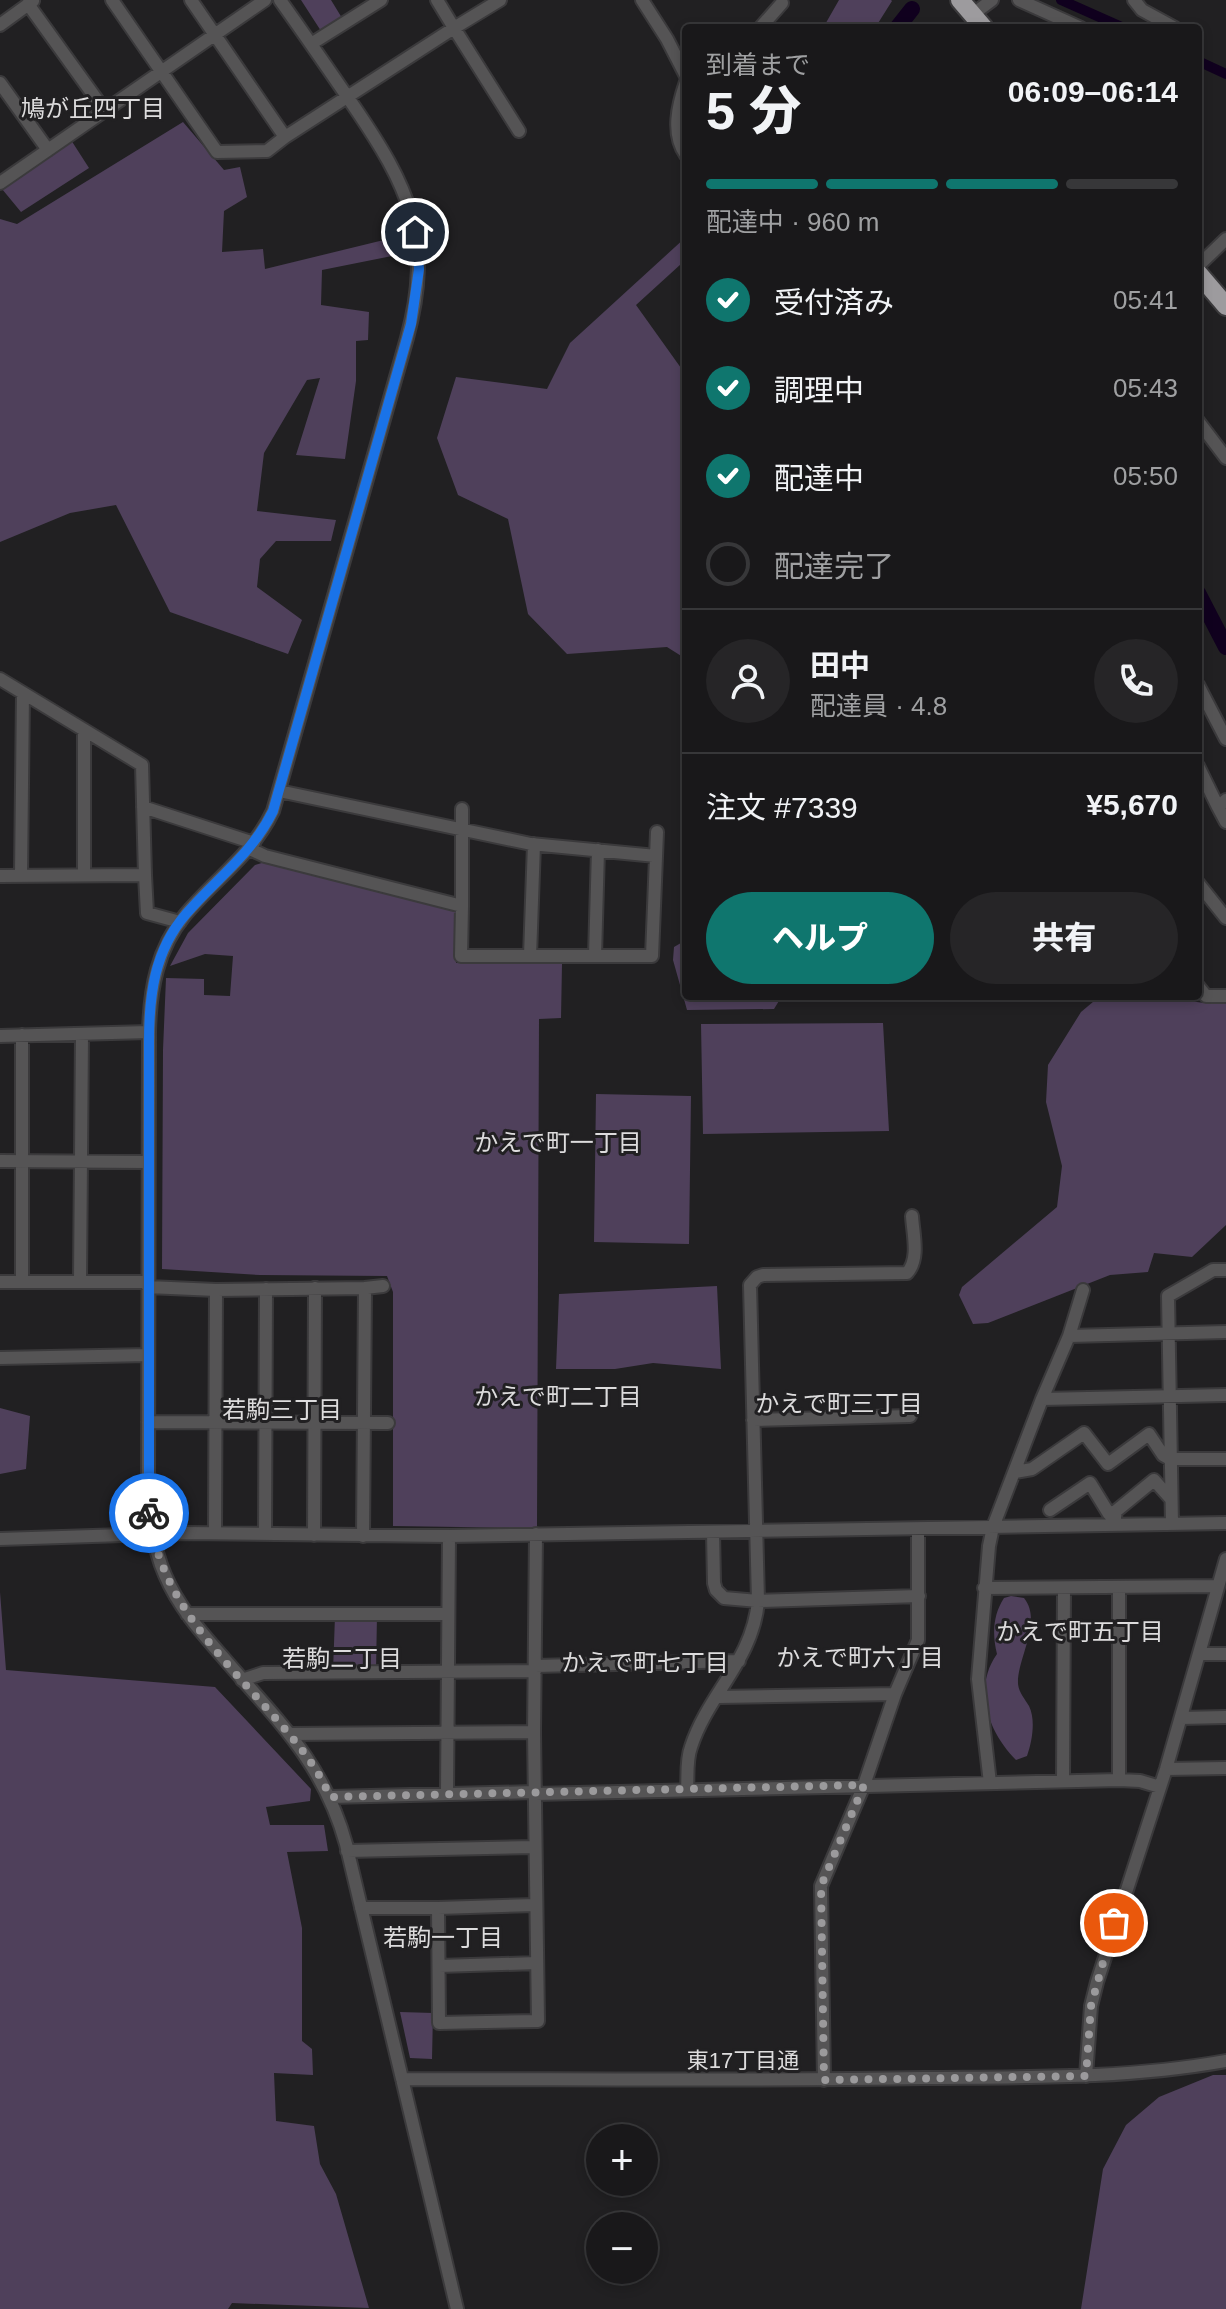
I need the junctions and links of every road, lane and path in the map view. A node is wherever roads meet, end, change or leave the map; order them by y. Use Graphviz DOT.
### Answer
graph roads {
  1 [pos="112,0"];
  2 [pos="191,0"];
  3 [pos="265,0"];
  4 [pos="280,0"];
  5 [pos="381,0"];
  6 [pos="437,0"];
  7 [pos="500,0"];
  8 [pos="642,0"];
  9 [pos="992,0"];
  10 [pos="1019,0"];
  11 [pos="1134,0"];
  12 [pos="781,1"];
  13 [pos="32,2"];
  14 [pos="972,14"];
  15 [pos="763,24"];
  16 [pos="1072,24"];
  17 [pos="1168,24"];
  18 [pos="0,25"];
  19 [pos="454,28"];
  20 [pos="215,35"];
  21 [pos="311,44"];
  22 [pos="162,71"];
  23 [pos="682,71"];
  24 [pos="0,83"];
  25 [pos="347,96"];
  26 [pos="682,97"];
  27 [pos="105,111"];
  28 [pos="519,131"];
  29 [pos="285,137"];
  30 [pos="682,147"];
  31 [pos="48,150"];
  32 [pos="0,183"];
  33 [pos="1226,239"];
  34 [pos="1202,262"];
  35 [pos="1202,278"];
  36 [pos="1226,306"];
  37 [pos="1202,426"];
  38 [pos="1226,458"];
  39 [pos="0,679"];
  40 [pos="23,693"];
  41 [pos="1202,693"];
  42 [pos="84,730"];
  43 [pos="1226,739"];
  44 [pos="1202,772"];
  45 [pos="279,791"];
  46 [pos="1222,803"];
  47 [pos="143,807"];
  48 [pos="462,809"];
  49 [pos="1226,822"];
  50 [pos="463,830"];
  51 [pos="657,832"];
  52 [pos="534,844"];
  53 [pos="252,846"];
  54 [pos="598,850"];
  55 [pos="656,856"];
  56 [pos="84,875"];
  57 [pos="145,875"];
  58 [pos="0,876"];
  59 [pos="21,876"];
  60 [pos="1202,888"];
  61 [pos="462,906"];
  62 [pos="1226,918"];
  63 [pos="180,922"];
  64 [pos="530,956"];
  65 [pos="595,956"];
  66 [pos="1202,991"];
  67 [pos="1226,996"];
  68 [pos="149,1032"];
  69 [pos="82,1034"];
  70 [pos="22,1035"];
  71 [pos="0,1036"];
  72 [pos="0,1161"];
  73 [pos="22,1161"];
  74 [pos="82,1162"];
  75 [pos="148,1162"];
  76 [pos="912,1216"];
  77 [pos="1226,1270"];
  78 [pos="22,1281"];
  79 [pos="80,1281"];
  80 [pos="0,1282"];
  81 [pos="148,1284"];
  82 [pos="383,1286"];
  83 [pos="315,1288"];
  84 [pos="365,1288"];
  85 [pos="266,1289"];
  86 [pos="216,1290"];
  87 [pos="1083,1290"];
  88 [pos="1226,1332"];
  89 [pos="1168,1333"];
  90 [pos="1069,1336"];
  91 [pos="148,1355"];
  92 [pos="0,1358"];
  93 [pos="1226,1395"];
  94 [pos="1169,1396"];
  95 [pos="1042,1399"];
  96 [pos="910,1416"];
  97 [pos="753,1420"];
  98 [pos="148,1422"];
  99 [pos="214,1423"];
  100 [pos="265,1423"];
  101 [pos="388,1423"];
  102 [pos="316,1424"];
  103 [pos="364,1424"];
  104 [pos="1170,1459"];
  105 [pos="1226,1459"];
  106 [pos="1108,1464"];
  107 [pos="1015,1472"];
  108 [pos="1090,1483"];
  109 [pos="1171,1499"];
  110 [pos="1050,1510"];
  111 [pos="1115,1518"];
  112 [pos="1226,1523"];
  113 [pos="1172,1524"];
  114 [pos="993,1527"];
  115 [pos="918,1529"];
  116 [pos="757,1531"];
  117 [pos="713,1532"];
  118 [pos="215,1533"];
  119 [pos="265,1534"];
  120 [pos="536,1534"];
  121 [pos="153,1535"];
  122 [pos="314,1535"];
  123 [pos="363,1536"];
  124 [pos="449,1536"];
  125 [pos="0,1539"];
  126 [pos="1226,1559"];
  127 [pos="984,1588"];
  128 [pos="1064,1588"];
  129 [pos="1119,1588"];
  130 [pos="1220,1591"];
  131 [pos="919,1596"];
  132 [pos="758,1601"];
  133 [pos="187,1614"];
  134 [pos="448,1614"];
  135 [pos="1199,1654"];
  136 [pos="1226,1654"];
  137 [pos="739,1661"];
  138 [pos="535,1669"];
  139 [pos="447,1672"];
  140 [pos="242,1680"];
  141 [pos="895,1694"];
  142 [pos="718,1697"];
  143 [pos="1226,1717"];
  144 [pos="1181,1718"];
  145 [pos="447,1732"];
  146 [pos="534,1732"];
  147 [pos="290,1734"];
  148 [pos="1226,1768"];
  149 [pos="1166,1769"];
  150 [pos="1119,1780"];
  151 [pos="1063,1781"];
  152 [pos="990,1783"];
  153 [pos="864,1785"];
  154 [pos="1160,1787"];
  155 [pos="687,1790"];
  156 [pos="447,1793"];
  157 [pos="535,1793"];
  158 [pos="330,1797"];
  159 [pos="535,1847"];
  160 [pos="347,1851"];
  161 [pos="536,1905"];
  162 [pos="361,1908"];
  163 [pos="438,1908"];
  164 [pos="537,1963"];
  165 [pos="439,1966"];
  166 [pos="1226,2061"];
  167 [pos="1086,2076"];
  168 [pos="402,2079"];
  169 [pos="824,2080"];
  170 [pos="457,2309"];
  1 -- 22 [label="street"];
  2 -- 20 [label="street"];
  3 -- 20 [label="street"];
  4 -- 21 [label="street"];
  5 -- 21 [label="street"];
  6 -- 19 [label="street"];
  7 -- 19 [label="street"];
  8 -- 23 [label="street"];
  9 -- 14 [label="street"];
  10 -- 16 [label="street"];
  11 -- 17 [label="street"];
  12 -- 15 [label="street"];
  13 -- 18 [label="street"];
  13 -- 27 [label="street"];
  19 -- 25 [label="street"];
  19 -- 28 [label="street"];
  20 -- 22 [label="street"];
  20 -- 29 [label="street"];
  21 -- 25 [label="street"];
  22 -- 27 [label="street"];
  22 -- 29 [label="street"];
  24 -- 31 [label="street"];
  25 -- 29 [label="street"];
  25 -- 45 [label="street"];
  26 -- 30 [label="street"];
  27 -- 31 [label="street"];
  31 -- 32 [label="street"];
  33 -- 34 [label="street"];
  35 -- 36 [label="highway"];
  37 -- 38 [label="street"];
  39 -- 40 [label="street"];
  40 -- 42 [label="street"];
  40 -- 59 [label="street"];
  41 -- 43 [label="street"];
  42 -- 47 [label="street"];
  42 -- 56 [label="street"];
  44 -- 46 [label="street"];
  45 -- 50 [label="street"];
  45 -- 53 [label="street"];
  46 -- 49 [label="street"];
  47 -- 53 [label="street"];
  47 -- 57 [label="street"];
  48 -- 50 [label="street"];
  50 -- 52 [label="street"];
  50 -- 61 [label="street"];
  51 -- 55 [label="street"];
  52 -- 54 [label="street"];
  52 -- 64 [label="street"];
  53 -- 61 [label="street"];
  53 -- 63 [label="street"];
  54 -- 55 [label="street"];
  54 -- 65 [label="street"];
  55 -- 65 [label="street"];
  56 -- 57 [label="street"];
  56 -- 59 [label="street"];
  57 -- 63 [label="street"];
  58 -- 59 [label="street"];
  60 -- 62 [label="street"];
  61 -- 64 [label="street"];
  63 -- 68 [label="street"];
  64 -- 65 [label="street"];
  66 -- 67 [label="street"];
  68 -- 69 [label="street"];
  68 -- 75 [label="street"];
  69 -- 70 [label="street"];
  69 -- 74 [label="street"];
  70 -- 71 [label="street"];
  70 -- 73 [label="street"];
  72 -- 73 [label="street"];
  73 -- 74 [label="street"];
  73 -- 78 [label="street"];
  74 -- 75 [label="street"];
  74 -- 79 [label="street"];
  75 -- 81 [label="street"];
  76 -- 97 [label="street"];
  77 -- 89 [label="street"];
  78 -- 79 [label="street"];
  78 -- 80 [label="street"];
  79 -- 81 [label="street"];
  81 -- 86 [label="street"];
  81 -- 91 [label="street"];
  82 -- 84 [label="street"];
  83 -- 84 [label="street"];
  83 -- 85 [label="street"];
  83 -- 102 [label="street"];
  84 -- 103 [label="street"];
  85 -- 86 [label="street"];
  85 -- 100 [label="street"];
  86 -- 99 [label="street"];
  87 -- 90 [label="street"];
  88 -- 89 [label="street"];
  89 -- 90 [label="street"];
  89 -- 94 [label="street"];
  90 -- 95 [label="street"];
  91 -- 92 [label="street"];
  91 -- 98 [label="street"];
  93 -- 94 [label="street"];
  94 -- 95 [label="street"];
  94 -- 104 [label="street"];
  95 -- 107 [label="street"];
  96 -- 97 [label="street"];
  97 -- 116 [label="street"];
  98 -- 99 [label="street"];
  98 -- 121 [label="street"];
  99 -- 100 [label="street"];
  99 -- 118 [label="street"];
  100 -- 102 [label="street"];
  100 -- 119 [label="street"];
  101 -- 103 [label="street"];
  102 -- 103 [label="street"];
  102 -- 122 [label="street"];
  103 -- 123 [label="street"];
  104 -- 105 [label="street"];
  104 -- 106 [label="street"];
  104 -- 109 [label="street"];
  106 -- 107 [label="street"];
  106 -- 108 [label="street"];
  107 -- 114 [label="street"];
  108 -- 110 [label="street"];
  108 -- 111 [label="street"];
  109 -- 111 [label="street"];
  109 -- 113 [label="street"];
  111 -- 113 [label="street"];
  111 -- 114 [label="street"];
  112 -- 113 [label="street"];
  114 -- 115 [label="street"];
  114 -- 127 [label="street"];
  115 -- 116 [label="street"];
  115 -- 131 [label="street"];
  116 -- 117 [label="street"];
  116 -- 132 [label="street"];
  117 -- 120 [label="street"];
  117 -- 132 [label="street"];
  118 -- 119 [label="street"];
  118 -- 121 [label="street"];
  119 -- 122 [label="street"];
  120 -- 124 [label="street"];
  120 -- 138 [label="street"];
  121 -- 125 [label="street"];
  121 -- 133 [label="street"];
  122 -- 123 [label="street"];
  123 -- 124 [label="street"];
  124 -- 134 [label="street"];
  126 -- 130 [label="street"];
  127 -- 128 [label="street"];
  127 -- 152 [label="street"];
  128 -- 129 [label="street"];
  128 -- 151 [label="street"];
  129 -- 130 [label="street"];
  129 -- 150 [label="street"];
  130 -- 135 [label="street"];
  131 -- 132 [label="street"];
  131 -- 141 [label="street"];
  132 -- 137 [label="street"];
  133 -- 134 [label="street"];
  133 -- 140 [label="street"];
  134 -- 139 [label="street"];
  135 -- 136 [label="street"];
  135 -- 144 [label="street"];
  137 -- 138 [label="street"];
  137 -- 142 [label="street"];
  138 -- 139 [label="street"];
  138 -- 146 [label="street"];
  139 -- 140 [label="street"];
  139 -- 145 [label="street"];
  140 -- 147 [label="street"];
  141 -- 142 [label="street"];
  141 -- 153 [label="street"];
  142 -- 155 [label="street"];
  143 -- 144 [label="street"];
  144 -- 149 [label="street"];
  145 -- 146 [label="street"];
  145 -- 147 [label="street"];
  145 -- 156 [label="street"];
  146 -- 157 [label="street"];
  147 -- 158 [label="street"];
  148 -- 149 [label="street"];
  149 -- 154 [label="street"];
  150 -- 151 [label="street"];
  150 -- 154 [label="street"];
  151 -- 152 [label="street"];
  152 -- 153 [label="street"];
  153 -- 155 [label="street"];
  153 -- 169 [label="street"];
  154 -- 167 [label="street"];
  155 -- 157 [label="street"];
  156 -- 157 [label="street"];
  156 -- 158 [label="street"];
  157 -- 159 [label="street"];
  158 -- 160 [label="street"];
  159 -- 160 [label="street"];
  159 -- 161 [label="street"];
  160 -- 162 [label="street"];
  161 -- 163 [label="street"];
  161 -- 164 [label="street"];
  162 -- 163 [label="street"];
  162 -- 168 [label="street"];
  163 -- 165 [label="street"];
  164 -- 165 [label="street"];
  164 -- 165 [label="street"];
  166 -- 167 [label="street, 東17丁目通"];
  167 -- 169 [label="street, 東17丁目通"];
  168 -- 169 [label="street, 東17丁目通"];
  168 -- 170 [label="street"];
}
